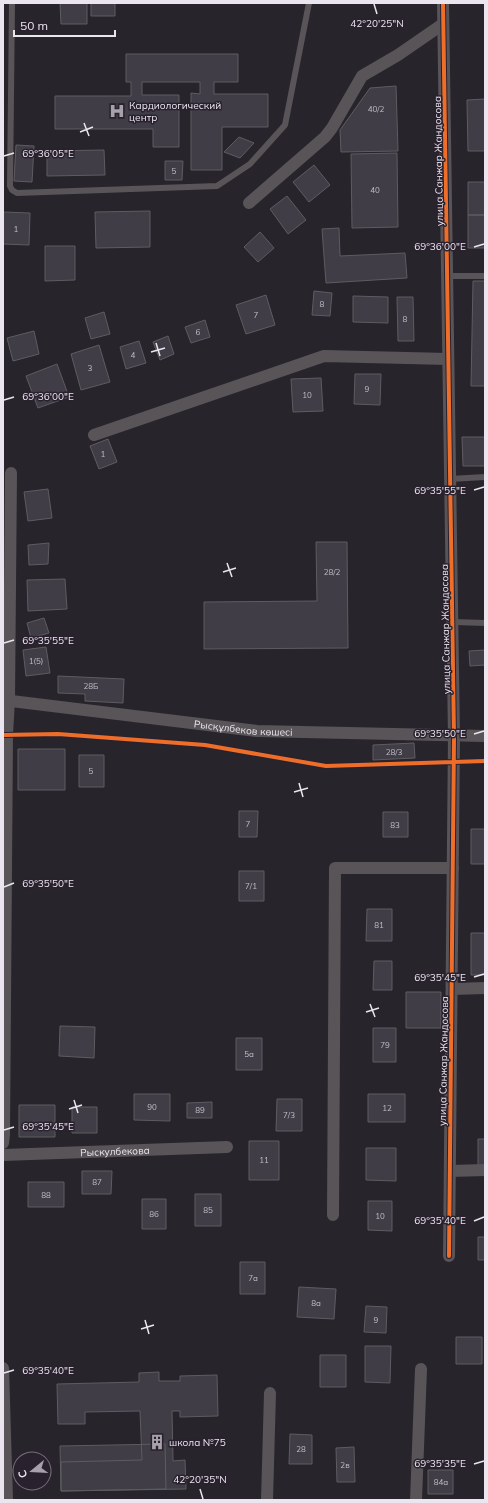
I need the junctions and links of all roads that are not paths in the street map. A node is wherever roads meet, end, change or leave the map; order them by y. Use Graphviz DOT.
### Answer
graph roads {
  1 [pos="12,3"];
  2 [pos="309,3"];
  3 [pos="443,3"];
  4 [pos="443,24"];
  5 [pos="249,203"];
  6 [pos="447,276"];
  7 [pos="485,276"];
  8 [pos="448,360"];
  9 [pos="94,435"];
  10 [pos="11,473"];
  11 [pos="485,477"];
  12 [pos="450,479"];
  13 [pos="453,622"];
  14 [pos="485,623"];
  15 [pos="6,700"];
  16 [pos="485,736"];
  17 [pos="454,737"];
  18 [pos="454,868"];
  19 [pos="485,988"];
  20 [pos="452,989"];
  21 [pos="3,1143"];
  22 [pos="227,1147"];
  23 [pos="3,1155"];
  24 [pos="485,1170"];
  25 [pos="450,1171"];
  26 [pos="333,1215"];
  27 [pos="449,1256"];
  28 [pos="3,1368"];
  29 [pos="420,1369"];
  30 [pos="270,1393"];
  31 [pos="7,1500"];
  32 [pos="268,1500"];
  33 [pos="416,1500"];
  1 -- 2 [label="lane"];
  3 -- 4 [label="street, улица Санжар Жандосова"];
  4 -- 5 [label="street"];
  4 -- 6 [label="street, улица Санжар Жандосова"];
  6 -- 7 [label="lane"];
  6 -- 8 [label="street, улица Санжар Жандосова"];
  8 -- 9 [label="street"];
  8 -- 12 [label="street, улица Санжар Жандосова"];
  10 -- 15 [label="street"];
  11 -- 12 [label="lane"];
  12 -- 13 [label="street, улица Санжар Жандосова"];
  13 -- 14 [label="lane"];
  13 -- 17 [label="street, улица Санжар Жандосова"];
  15 -- 17 [label="street, Рысқұлбеков көшесі"];
  15 -- 21 [label="street"];
  16 -- 17 [label="street, Рысқұлбеков көшесі"];
  17 -- 18 [label="street, улица Санжар Жандосова"];
  18 -- 20 [label="street, улица Санжар Жандосова"];
  18 -- 26 [label="street"];
  19 -- 20 [label="street"];
  20 -- 25 [label="street, улица Санжар Жандосова"];
  22 -- 23 [label="street, Рыскулбекова"];
  24 -- 25 [label="street"];
  25 -- 27 [label="street, улица Санжар Жандосова"];
  28 -- 31 [label="street"];
  29 -- 33 [label="street"];
  30 -- 32 [label="street"];
}
